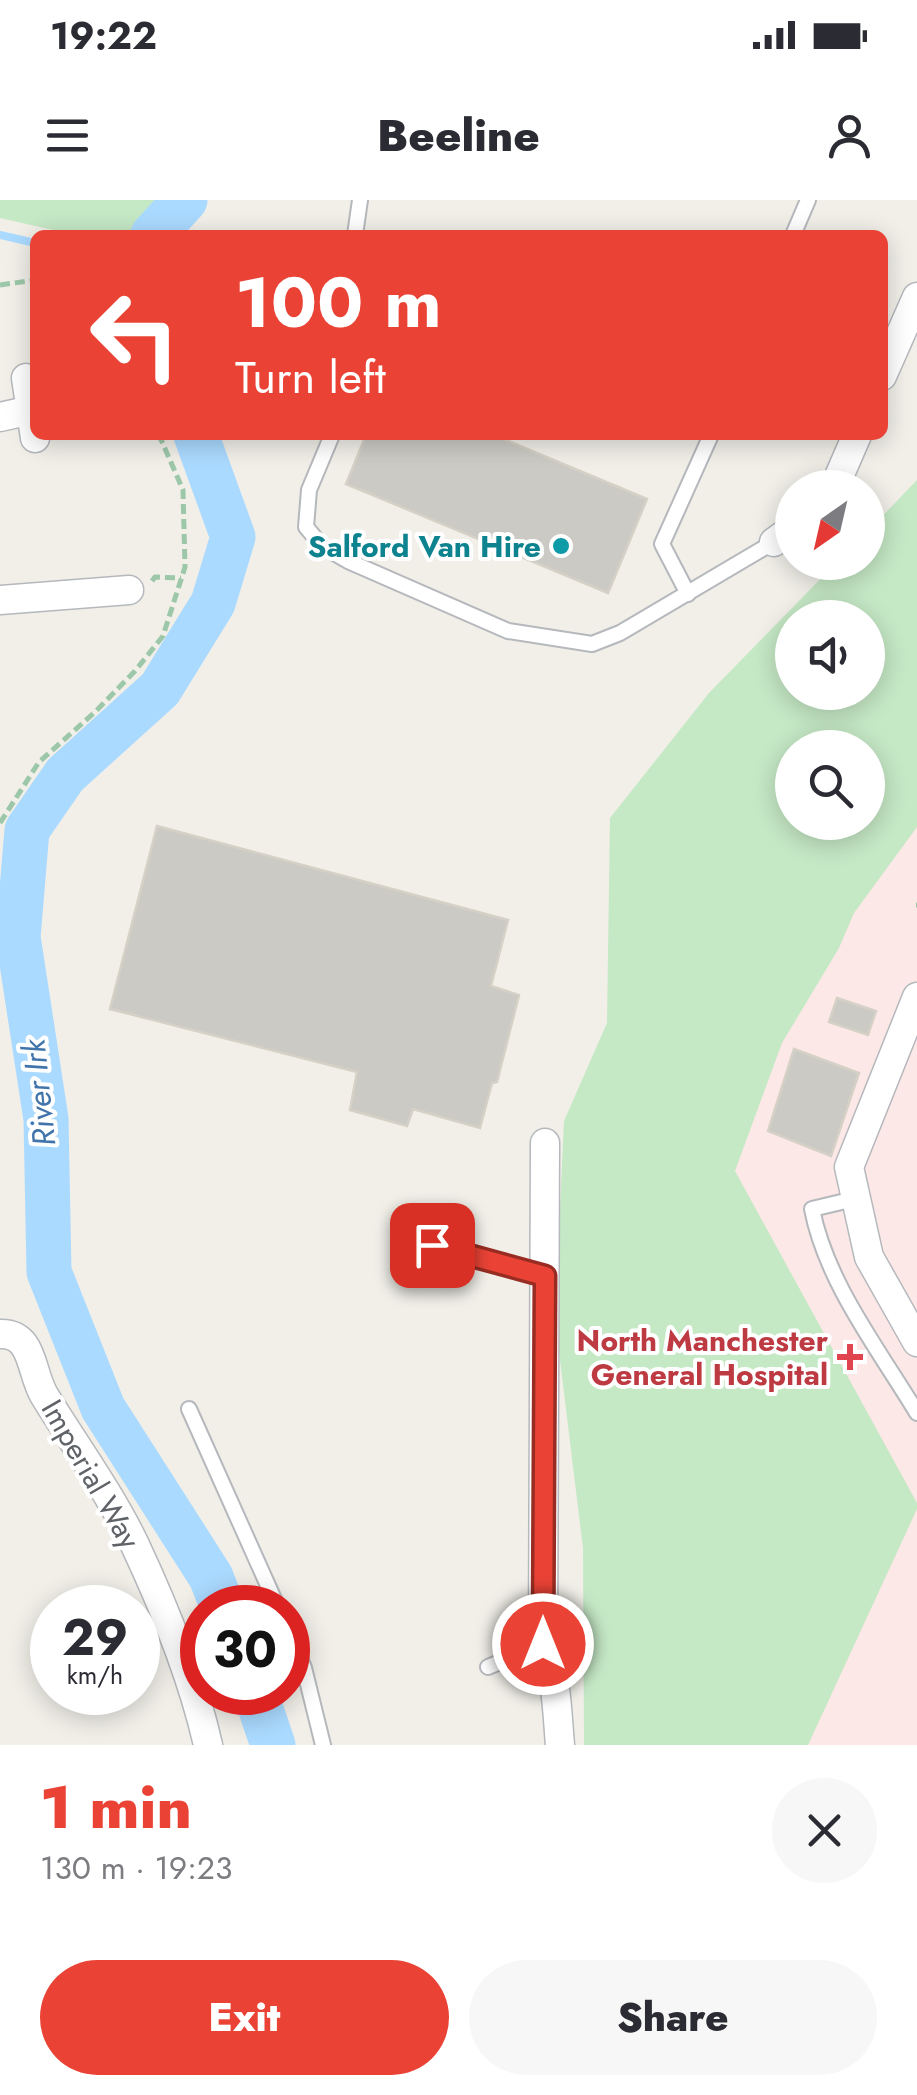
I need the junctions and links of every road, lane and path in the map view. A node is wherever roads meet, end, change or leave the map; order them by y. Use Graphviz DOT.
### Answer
graph roads {
  1 [pos="360,200"];
  2 [pos="808,200"];
  3 [pos="356,230"];
  4 [pos="795,230"];
  5 [pos="30,281"];
  6 [pos="0,285"];
  7 [pos="917,297"];
  8 [pos="888,362"];
  9 [pos="26,378"];
  10 [pos="30,404"];
  11 [pos="0,417"];
  12 [pos="30,423"];
  13 [pos="161,440"];
  14 [pos="330,440"];
  15 [pos="708,440"];
  16 [pos="855,440"];
  17 [pos="842,470"];
  18 [pos="775,541"];
  19 [pos="155,577"];
  20 [pos="182,578"];
  21 [pos="128,590"];
  22 [pos="688,594"];
  23 [pos="0,600"];
  24 [pos="0,823"];
  25 [pos="917,997"];
  26 [pos="546,1143"];
  27 [pos="854,1199"];
  28 [pos="432,1245"];
  29 [pos="545,1276"];
  30 [pos="0,1334"];
  31 [pos="917,1342"];
  32 [pos="189,1409"];
  33 [pos="917,1414"];
  34 [pos="268,1585"];
  35 [pos="543,1644"];
  36 [pos="488,1667"];
  37 [pos="310,1694"];
  38 [pos="208,1745"];
  39 [pos="322,1745"];
  40 [pos="560,1745"];
  1 -- 3 [label="lane"];
  2 -- 4 [label="lane"];
  5 -- 6 [label="path"];
  7 -- 8 [label="street"];
  9 -- 10 [label="street"];
  11 -- 12 [label="street"];
  13 -- 20 [label="path"];
  14 -- 22 [label="lane"];
  15 -- 22 [label="lane"];
  16 -- 17 [label="street"];
  18 -- 22 [label="lane"];
  19 -- 20 [label="path"];
  20 -- 24 [label="path"];
  21 -- 23 [label="street"];
  25 -- 27 [label="street"];
  26 -- 29 [label="street"];
  27 -- 31 [label="street"];
  27 -- 33 [label="lane"];
  28 -- 29 [label="lane"];
  29 -- 35 [label="street"];
  30 -- 38 [label="street, Imperial Way"];
  32 -- 34 [label="lane"];
  35 -- 36 [label="lane"];
  35 -- 40 [label="street"];
  37 -- 39 [label="lane"];
}
